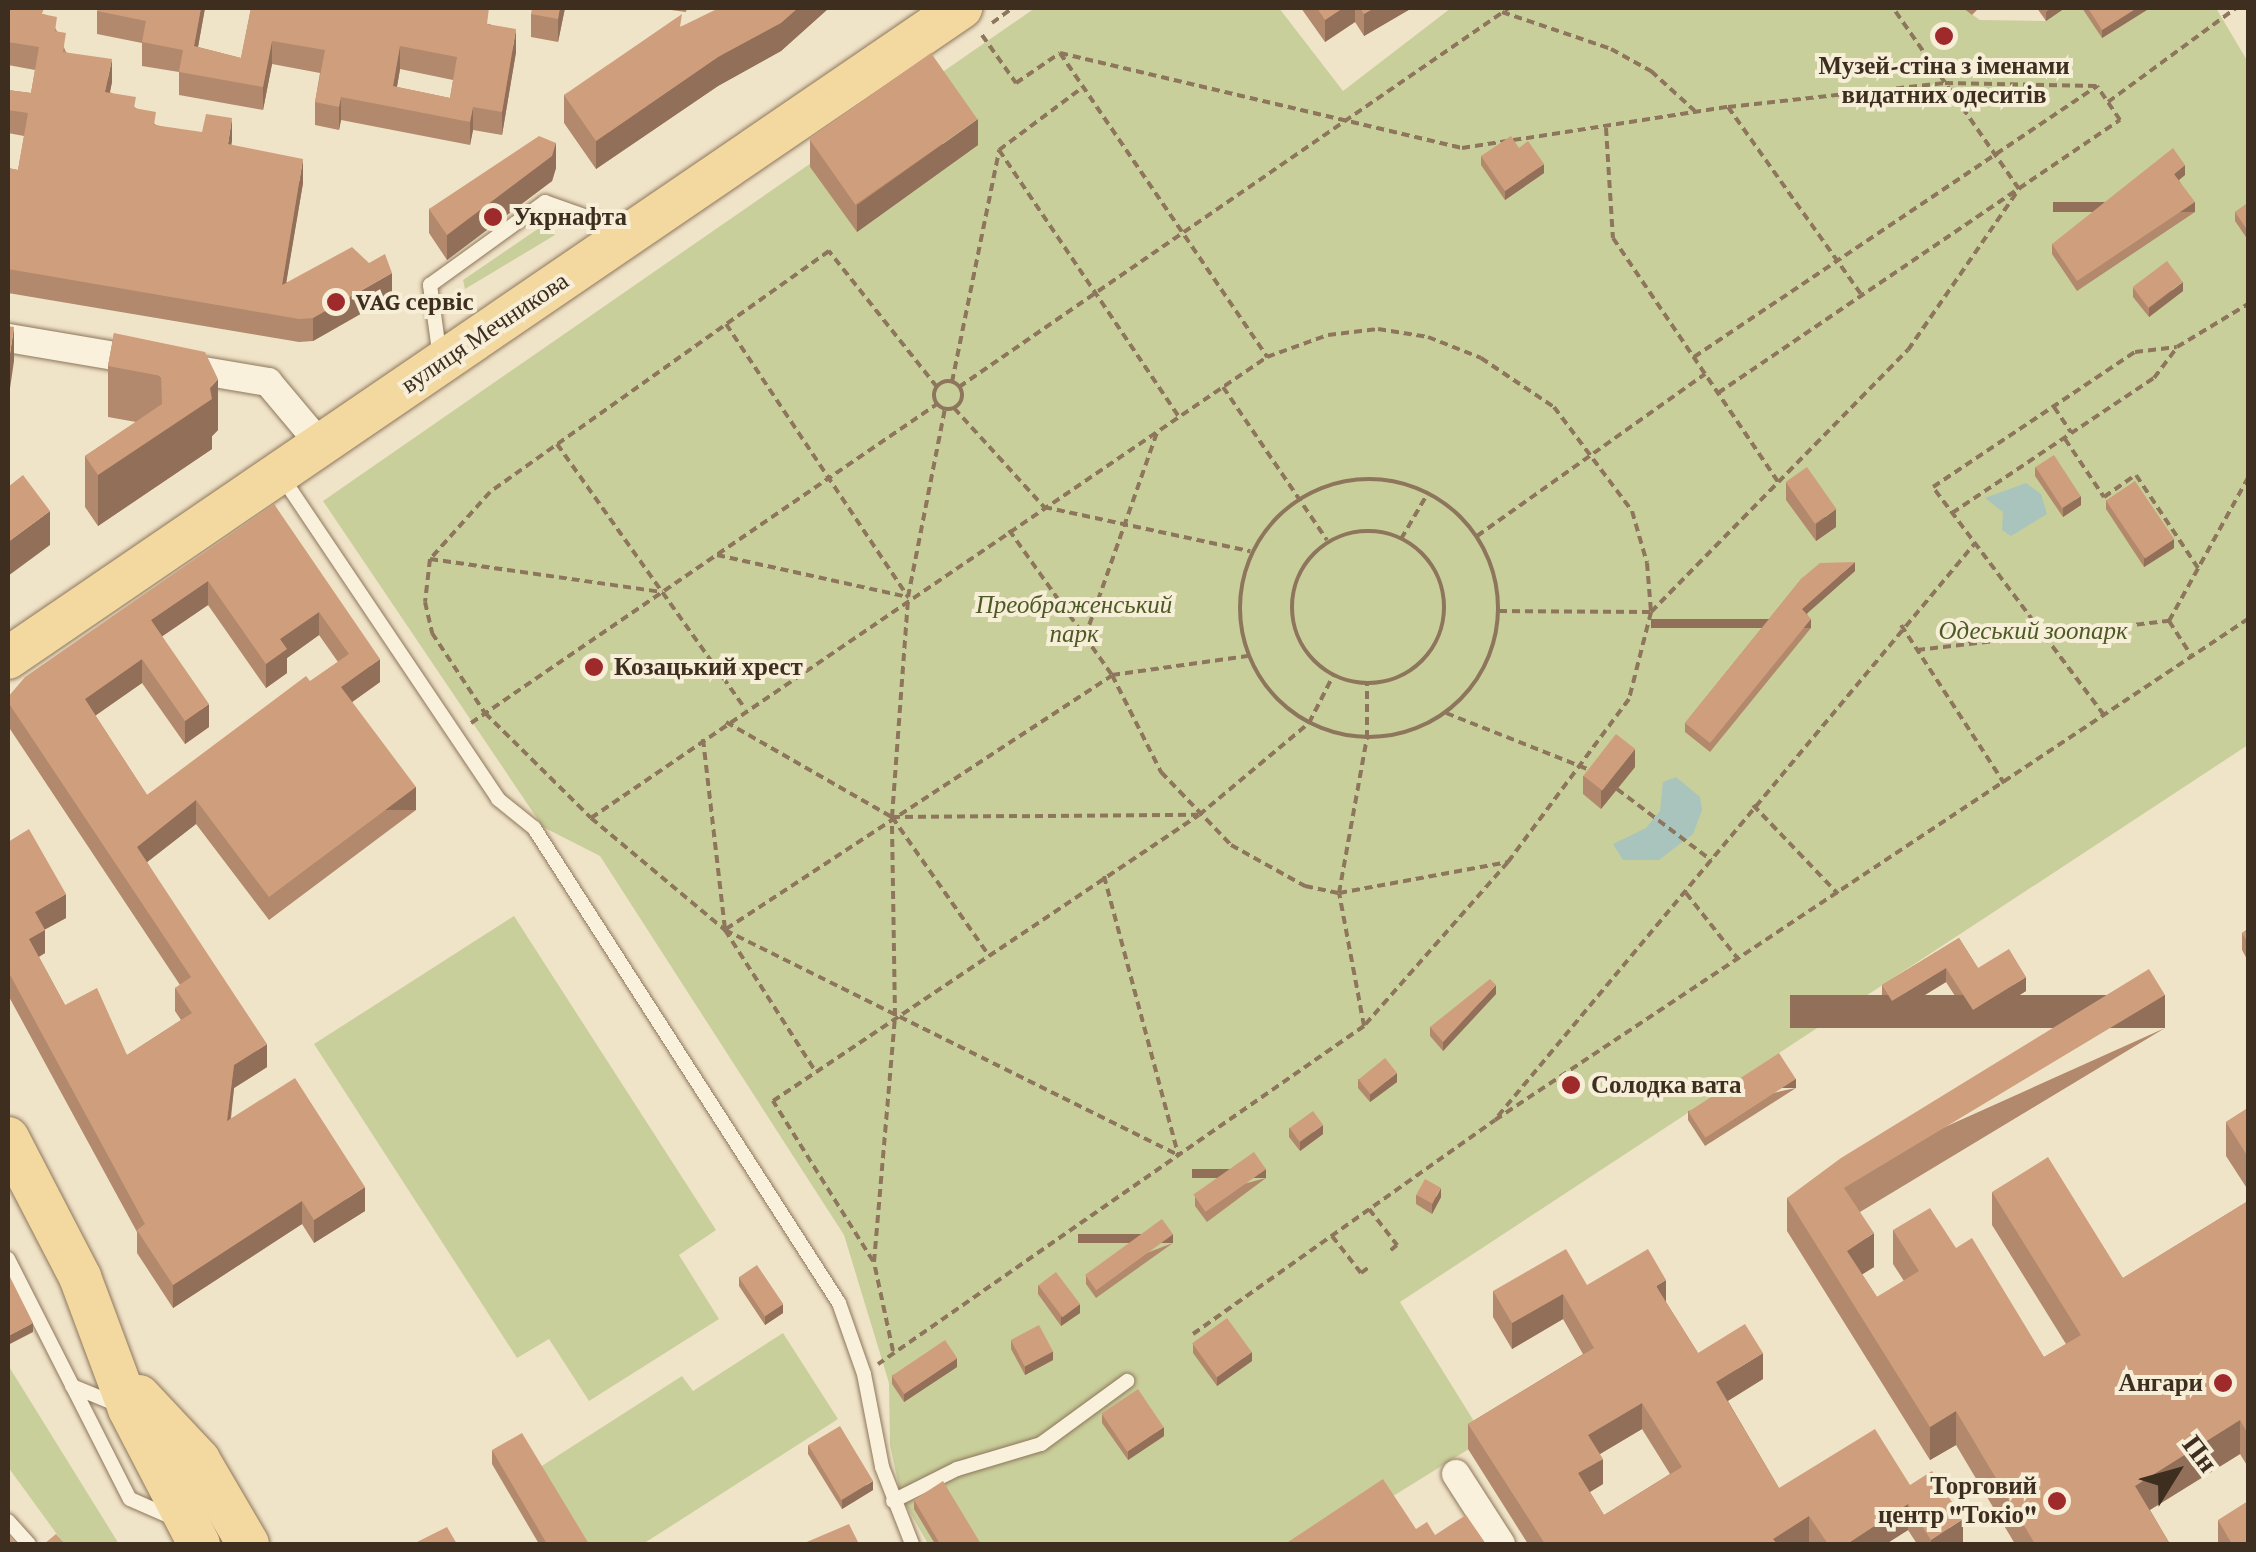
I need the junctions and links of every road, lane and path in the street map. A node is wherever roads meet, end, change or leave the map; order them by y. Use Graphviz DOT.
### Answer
graph roads {
  1 [pos="961,8"];
  2 [pos="1014,8"];
  3 [pos="1509,8"];
  4 [pos="1894,8"];
  5 [pos="2236,8"];
  6 [pos="1502,12"];
  7 [pos="1060,53"];
  8 [pos="1946,82"];
  9 [pos="2098,86"];
  10 [pos="1083,88"];
  11 [pos="2108,102"];
  12 [pos="1728,106"];
  13 [pos="1695,112"];
  14 [pos="1342,123"];
  15 [pos="1606,126"];
  16 [pos="999,150"];
  17 [pos="1994,153"];
  18 [pos="2019,189"];
  19 [pos="604,223"];
  20 [pos="1182,233"];
  21 [pos="1837,260"];
  22 [pos="1096,293"];
  23 [pos="1862,295"];
  24 [pos="2248,304"];
  25 [pos="726,324"];
  26 [pos="8,338"];
  27 [pos="2177,348"];
  28 [pos="1266,357"];
  29 [pos="1694,358"];
  30 [pos="441,364"];
  31 [pos="1706,374"];
  32 [pos="952,382"];
  33 [pos="936,387"];
  34 [pos="959,387"];
  35 [pos="1223,387"];
  36 [pos="1718,394"];
  37 [pos="937,404"];
  38 [pos="2054,406"];
  39 [pos="944,408"];
  40 [pos="954,408"];
  41 [pos="1179,416"];
  42 [pos="1158,430"];
  43 [pos="2072,433"];
  44 [pos="2065,438"];
  45 [pos="320,444"];
  46 [pos="556,444"];
  47 [pos="1592,453"];
  48 [pos="279,473"];
  49 [pos="832,475"];
  50 [pos="2248,478"];
  51 [pos="1778,482"];
  52 [pos="1428,493"];
  53 [pos="1298,498"];
  54 [pos="1044,507"];
  55 [pos="1952,513"];
  56 [pos="1125,524"];
  57 [pos="1009,530"];
  58 [pos="1477,536"];
  59 [pos="1401,539"];
  60 [pos="1328,542"];
  61 [pos="1975,544"];
  62 [pos="1251,551"];
  63 [pos="716,555"];
  64 [pos="430,559"];
  65 [pos="2198,568"];
  66 [pos="663,592"];
  67 [pos="908,597"];
  68 [pos="1499,611"];
  69 [pos="1651,612"];
  70 [pos="2248,619"];
  71 [pos="2169,621"];
  72 [pos="1901,626"];
  73 [pos="2044,636"];
  74 [pos="1085,637"];
  75 [pos="1917,650"];
  76 [pos="1248,656"];
  77 [pos="2192,656"];
  78 [pos="8,658"];
  79 [pos="1334,674"];
  80 [pos="1112,675"];
  81 [pos="1366,682"];
  82 [pos="745,709"];
  83 [pos="485,713"];
  84 [pos="1446,713"];
  85 [pos="2104,716"];
  86 [pos="726,722"];
  87 [pos="1309,723"];
  88 [pos="454,734"];
  89 [pos="703,738"];
  90 [pos="1367,738"];
  91 [pos="1583,766"];
  92 [pos="1599,774"];
  93 [pos="2004,783"];
  94 [pos="1617,788"];
  95 [pos="1752,805"];
  96 [pos="1199,814"];
  97 [pos="892,816"];
  98 [pos="592,818"];
  99 [pos="1711,860"];
  100 [pos="1508,862"];
  101 [pos="1104,876"];
  102 [pos="1339,893"];
  103 [pos="1686,893"];
  104 [pos="1838,894"];
  105 [pos="724,930"];
  106 [pos="988,954"];
  107 [pos="1739,960"];
  108 [pos="894,1016"];
  109 [pos="1364,1026"];
  110 [pos="815,1071"];
  111 [pos="1495,1120"];
  112 [pos="8,1138"];
  113 [pos="1178,1155"];
  114 [pos="1370,1209"];
  115 [pos="1332,1236"];
  116 [pos="1388,1253"];
  117 [pos="8,1259"];
  118 [pos="874,1262"];
  119 [pos="1368,1267"];
  120 [pos="80,1277"];
  121 [pos="1193,1334"];
  122 [pos="894,1353"];
  123 [pos="110,1355"];
  124 [pos="864,1374"];
  125 [pos="1128,1381"];
  126 [pos="72,1386"];
  127 [pos="129,1409"];
  128 [pos="173,1432"];
  129 [pos="1456,1474"];
  130 [pos="892,1500"];
  131 [pos="8,1521"];
  132 [pos="203,1538"];
  133 [pos="29,1544"];
  134 [pos="248,1544"];
  135 [pos="912,1544"];
  136 [pos="1501,1544"];
  1 -- 30 [label="main road, вулиця Мечникова"];
  2 -- 7 [label="path"];
  3 -- 6 [label="path"];
  4 -- 8 [label="path"];
  5 -- 11 [label="path"];
  6 -- 13 [label="path"];
  6 -- 14 [label="path"];
  7 -- 10 [label="path"];
  7 -- 14 [label="path"];
  8 -- 9 [label="path"];
  8 -- 12 [label="path"];
  8 -- 17 [label="path"];
  9 -- 11 [label="path"];
  9 -- 17 [label="path"];
  10 -- 16 [label="path"];
  10 -- 20 [label="path"];
  11 -- 18 [label="path"];
  12 -- 13 [label="path"];
  12 -- 21 [label="path"];
  13 -- 15 [label="path"];
  14 -- 15 [label="path"];
  14 -- 20 [label="path"];
  15 -- 29 [label="path"];
  16 -- 22 [label="path"];
  16 -- 32 [label="path"];
  17 -- 18 [label="path"];
  17 -- 21 [label="path"];
  18 -- 23 [label="path"];
  18 -- 51 [label="path"];
  19 -- 30 [label="lane"];
  20 -- 22 [label="path"];
  20 -- 28 [label="path"];
  21 -- 23 [label="path"];
  21 -- 29 [label="path"];
  22 -- 34 [label="path"];
  22 -- 41 [label="path"];
  23 -- 36 [label="path"];
  24 -- 27 [label="path"];
  25 -- 33 [label="path"];
  25 -- 46 [label="path"];
  25 -- 49 [label="path"];
  26 -- 45 [label="street"];
  27 -- 38 [label="path"];
  27 -- 43 [label="path"];
  28 -- 35 [label="path"];
  28 -- 47 [label="path"];
  29 -- 31 [label="path"];
  30 -- 45 [label="main road, вулиця Мечникова"];
  31 -- 36 [label="path"];
  31 -- 47 [label="path"];
  32 -- 33 [label="path"];
  32 -- 34 [label="path"];
  33 -- 37 [label="path"];
  34 -- 40 [label="path"];
  35 -- 41 [label="path"];
  35 -- 53 [label="path"];
  36 -- 51 [label="path"];
  37 -- 39 [label="path"];
  37 -- 49 [label="path"];
  38 -- 43 [label="path"];
  38 -- 55 [label="path"];
  39 -- 40 [label="path"];
  39 -- 67 [label="path"];
  40 -- 54 [label="path"];
  41 -- 42 [label="path"];
  42 -- 54 [label="path"];
  42 -- 56 [label="path"];
  43 -- 44 [label="path"];
  44 -- 55 [label="path"];
  44 -- 65 [label="path"];
  45 -- 48 [label="main road, вулиця Мечникова"];
  46 -- 64 [label="path"];
  46 -- 66 [label="path"];
  47 -- 58 [label="path"];
  47 -- 69 [label="path"];
  48 -- 78 [label="main road, вулиця Мечникова"];
  48 -- 88 [label="lane"];
  49 -- 63 [label="path"];
  49 -- 67 [label="path"];
  50 -- 65 [label="path"];
  51 -- 69 [label="path"];
  52 -- 53 [label="path"];
  52 -- 58 [label="path"];
  52 -- 59 [label="path"];
  53 -- 60 [label="path"];
  53 -- 62 [label="path"];
  54 -- 56 [label="path"];
  54 -- 57 [label="path"];
  55 -- 61 [label="path"];
  56 -- 62 [label="path"];
  56 -- 74 [label="path"];
  57 -- 67 [label="path"];
  57 -- 74 [label="path"];
  58 -- 68 [label="path"];
  59 -- 60 [label="path"];
  59 -- 81 [label="path"];
  60 -- 79 [label="path"];
  61 -- 72 [label="path"];
  61 -- 73 [label="path"];
  62 -- 76 [label="path"];
  63 -- 66 [label="path"];
  63 -- 67 [label="path"];
  64 -- 66 [label="path"];
  64 -- 83 [label="path"];
  65 -- 71 [label="path"];
  66 -- 82 [label="path"];
  66 -- 83 [label="path"];
  67 -- 82 [label="path"];
  67 -- 97 [label="path"];
  68 -- 69 [label="path"];
  68 -- 84 [label="path"];
  69 -- 91 [label="path"];
  70 -- 77 [label="path"];
  71 -- 73 [label="path"];
  71 -- 77 [label="path"];
  72 -- 75 [label="path"];
  72 -- 95 [label="path"];
  73 -- 75 [label="path"];
  73 -- 85 [label="path"];
  74 -- 80 [label="path"];
  75 -- 93 [label="path"];
  76 -- 80 [label="path"];
  76 -- 87 [label="path"];
  77 -- 85 [label="path"];
  79 -- 81 [label="path"];
  79 -- 87 [label="path"];
  80 -- 96 [label="path"];
  80 -- 97 [label="path"];
  81 -- 90 [label="path"];
  82 -- 86 [label="path"];
  83 -- 88 [label="path"];
  83 -- 98 [label="path"];
  84 -- 90 [label="path"];
  84 -- 91 [label="path"];
  85 -- 93 [label="path"];
  86 -- 89 [label="path"];
  86 -- 97 [label="path"];
  87 -- 90 [label="path"];
  87 -- 96 [label="path"];
  88 -- 124 [label="lane"];
  89 -- 98 [label="path"];
  89 -- 105 [label="path"];
  90 -- 102 [label="path"];
  91 -- 92 [label="path"];
  91 -- 100 [label="path"];
  93 -- 104 [label="path"];
  94 -- 99 [label="path"];
  95 -- 99 [label="path"];
  95 -- 104 [label="path"];
  96 -- 97 [label="path"];
  96 -- 101 [label="path"];
  96 -- 102 [label="path"];
  97 -- 105 [label="path"];
  97 -- 106 [label="path"];
  97 -- 108 [label="path"];
  98 -- 105 [label="path"];
  99 -- 103 [label="path"];
  100 -- 102 [label="path"];
  100 -- 109 [label="path"];
  101 -- 106 [label="path"];
  101 -- 113 [label="path"];
  102 -- 109 [label="path"];
  103 -- 107 [label="path"];
  103 -- 111 [label="path"];
  104 -- 107 [label="path"];
  105 -- 108 [label="path"];
  105 -- 110 [label="path"];
  106 -- 108 [label="path"];
  107 -- 111 [label="path"];
  108 -- 110 [label="path"];
  108 -- 113 [label="path"];
  108 -- 118 [label="path"];
  109 -- 113 [label="path"];
  110 -- 118 [label="path"];
  111 -- 114 [label="path"];
  112 -- 120 [label="main road"];
  113 -- 122 [label="path"];
  114 -- 115 [label="path"];
  114 -- 116 [label="path"];
  115 -- 119 [label="path"];
  115 -- 121 [label="path"];
  117 -- 126 [label="lane"];
  118 -- 122 [label="path"];
  120 -- 123 [label="main road"];
  120 -- 128 [label="main road"];
  122 -- 124 [label="path"];
  123 -- 127 [label="main road"];
  123 -- 128 [label="main road"];
  124 -- 130 [label="lane"];
  125 -- 130 [label="lane"];
  126 -- 127 [label="lane"];
  126 -- 132 [label="lane"];
  127 -- 132 [label="main road"];
  128 -- 132 [label="main road"];
  128 -- 134 [label="main road"];
  129 -- 136 [label="street"];
  130 -- 135 [label="lane"];
  131 -- 133 [label="lane"];
}
